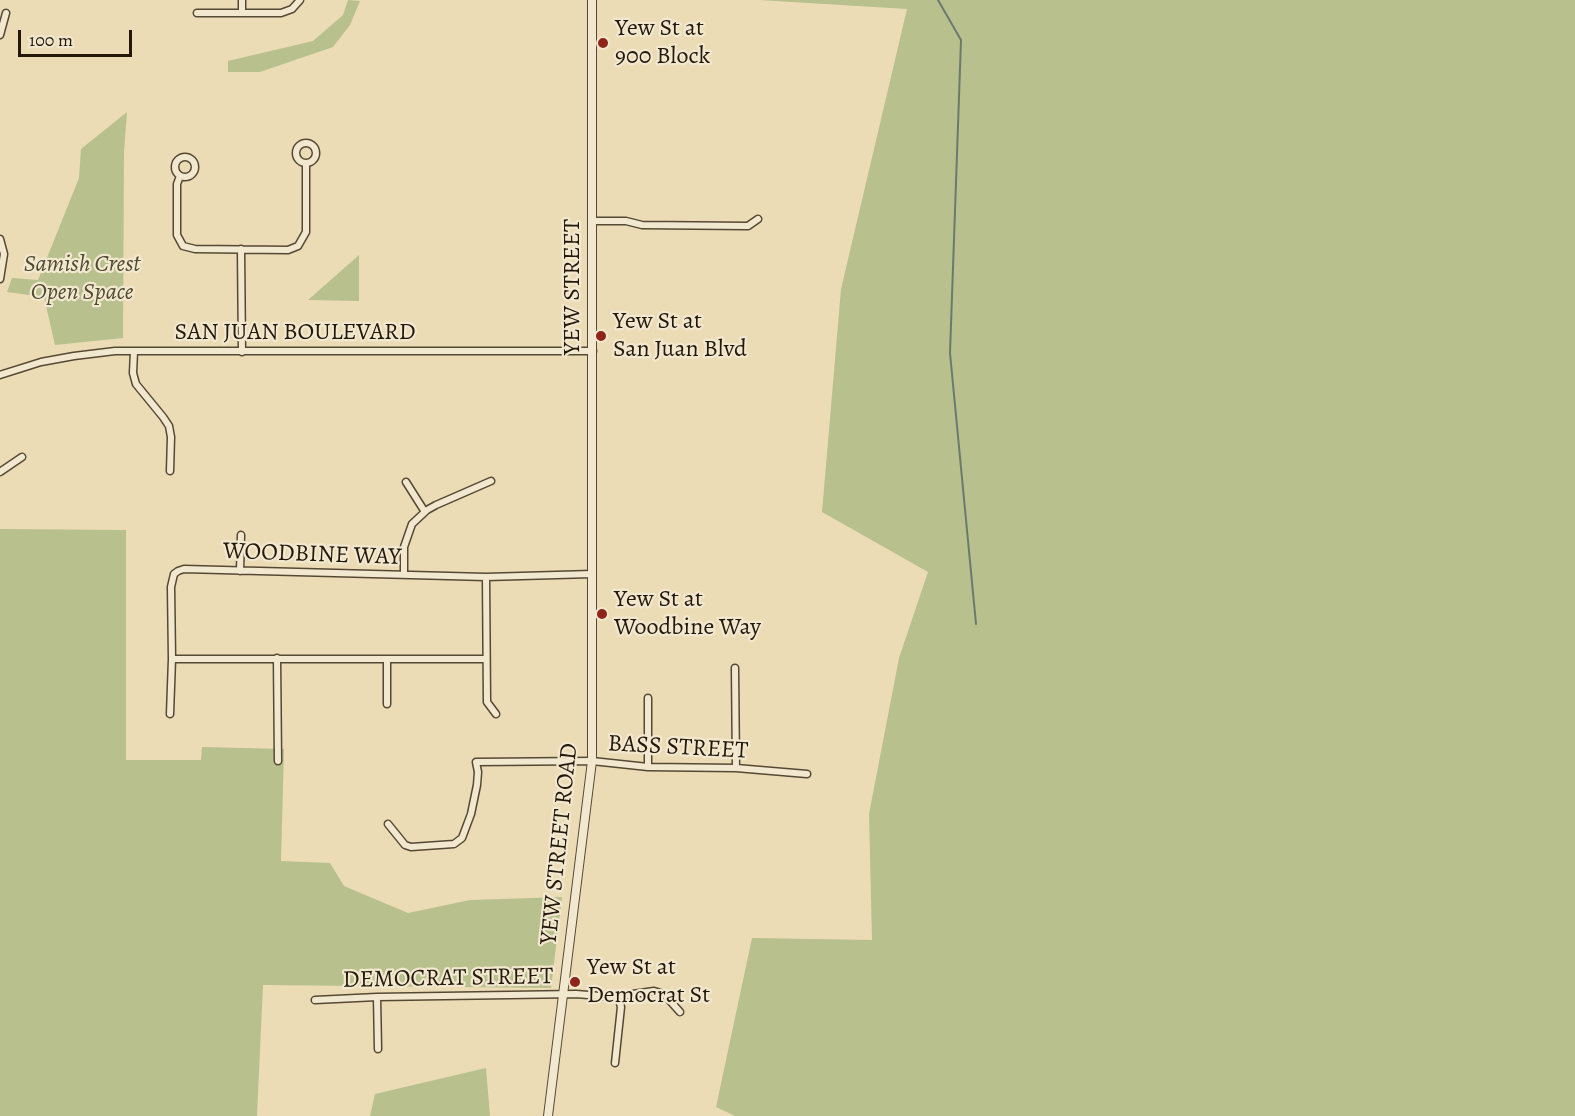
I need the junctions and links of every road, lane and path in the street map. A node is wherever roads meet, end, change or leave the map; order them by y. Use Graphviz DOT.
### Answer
graph roads {
  1 [pos="242,0"];
  2 [pos="300,0"];
  3 [pos="592,0"];
  4 [pos="197,12"];
  5 [pos="242,12"];
  6 [pos="6,13"];
  7 [pos="0,35"];
  8 [pos="306,163"];
  9 [pos="180,176"];
  10 [pos="758,219"];
  11 [pos="592,221"];
  12 [pos="0,239"];
  13 [pos="241,249"];
  14 [pos="0,279"];
  15 [pos="135,351"];
  16 [pos="592,351"];
  17 [pos="242,352"];
  18 [pos="0,375"];
  19 [pos="22,457"];
  20 [pos="170,471"];
  21 [pos="0,472"];
  22 [pos="491,481"];
  23 [pos="406,482"];
  24 [pos="425,512"];
  25 [pos="241,535"];
  26 [pos="240,571"];
  27 [pos="592,574"];
  28 [pos="404,575"];
  29 [pos="486,577"];
  30 [pos="277,658"];
  31 [pos="172,659"];
  32 [pos="387,659"];
  33 [pos="486,659"];
  34 [pos="735,668"];
  35 [pos="648,698"];
  36 [pos="387,704"];
  37 [pos="170,714"];
  38 [pos="496,714"];
  39 [pos="278,761"];
  40 [pos="592,761"];
  41 [pos="648,767"];
  42 [pos="736,768"];
  43 [pos="807,774"];
  44 [pos="388,824"];
  45 [pos="563,995"];
  46 [pos="618,996"];
  47 [pos="377,997"];
  48 [pos="315,1000"];
  49 [pos="680,1012"];
  50 [pos="378,1049"];
  51 [pos="615,1063"];
  52 [pos="548,1116"];
  1 -- 5 [label="street"];
  2 -- 5 [label="street"];
  3 -- 11 [label="street, YEW STREET"];
  4 -- 5 [label="street"];
  6 -- 7 [label="street"];
  8 -- 13 [label="street"];
  9 -- 13 [label="street"];
  10 -- 11 [label="street"];
  11 -- 16 [label="street, YEW STREET"];
  12 -- 14 [label="street"];
  13 -- 17 [label="street"];
  15 -- 17 [label="street, SAN JUAN BOULEVARD"];
  15 -- 18 [label="street, SAN JUAN BOULEVARD"];
  15 -- 20 [label="street"];
  16 -- 17 [label="street, SAN JUAN BOULEVARD"];
  16 -- 27 [label="street, YEW STREET"];
  19 -- 21 [label="street"];
  22 -- 24 [label="street"];
  23 -- 24 [label="street"];
  24 -- 28 [label="street"];
  25 -- 26 [label="street"];
  26 -- 28 [label="street, WOODBINE WAY"];
  26 -- 31 [label="street, WOODBINE WAY"];
  27 -- 29 [label="street, WOODBINE WAY"];
  27 -- 40 [label="street, YEW STREET ROAD"];
  28 -- 29 [label="street, WOODBINE WAY"];
  29 -- 33 [label="street"];
  30 -- 31 [label="street"];
  30 -- 32 [label="street"];
  30 -- 39 [label="street"];
  31 -- 37 [label="street, WOODBINE WAY"];
  32 -- 33 [label="street"];
  32 -- 36 [label="street"];
  33 -- 38 [label="street"];
  34 -- 42 [label="street"];
  35 -- 41 [label="street"];
  40 -- 41 [label="street, BASS STREET"];
  40 -- 44 [label="street, BASS STREET"];
  40 -- 45 [label="street, YEW STREET ROAD"];
  41 -- 42 [label="street, BASS STREET"];
  42 -- 43 [label="street, BASS STREET"];
  45 -- 46 [label="street, DEMOCRAT STREET"];
  45 -- 47 [label="street, DEMOCRAT STREET"];
  45 -- 52 [label="street, YEW STREET ROAD"];
  46 -- 49 [label="street, DEMOCRAT STREET"];
  46 -- 51 [label="street"];
  47 -- 48 [label="street, DEMOCRAT STREET"];
  47 -- 50 [label="street"];
}
